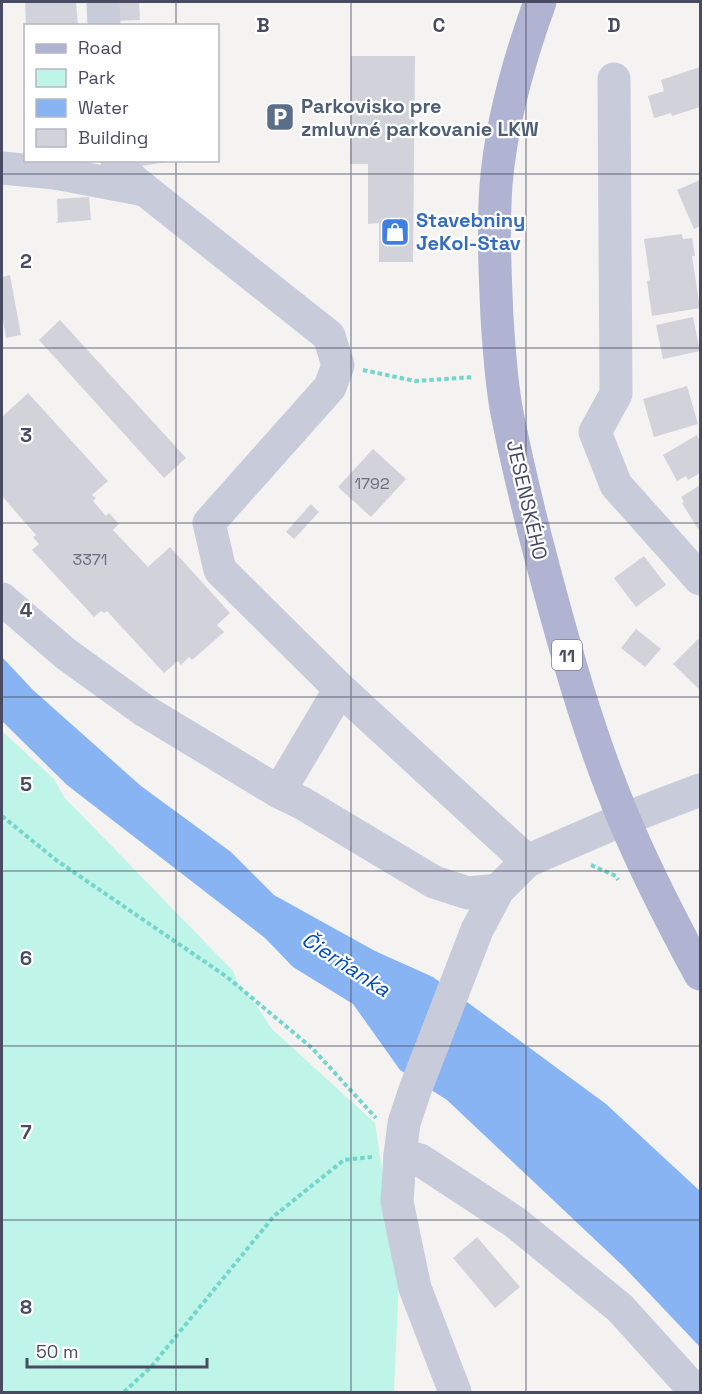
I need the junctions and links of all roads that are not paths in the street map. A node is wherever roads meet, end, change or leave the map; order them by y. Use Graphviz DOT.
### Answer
graph roads {
  1 [pos="103,2"];
  2 [pos="540,2"];
  3 [pos="105,24"];
  4 [pos="614,79"];
  5 [pos="118,162"];
  6 [pos="2,166"];
  7 [pos="145,190"];
  8 [pos="700,579"];
  9 [pos="2,599"];
  10 [pos="340,689"];
  11 [pos="700,790"];
  12 [pos="279,792"];
  13 [pos="624,819"];
  14 [pos="527,861"];
  15 [pos="498,890"];
  16 [pos="700,974"];
  17 [pos="400,1150"];
  18 [pos="455,1392"];
  19 [pos="696,1392"];
  1 -- 3 [label="street"];
  2 -- 13 [label="main road, JESENSKÉHO / 11"];
  4 -- 8 [label="street"];
  5 -- 7 [label="street"];
  6 -- 7 [label="street"];
  7 -- 10 [label="street"];
  9 -- 12 [label="street"];
  10 -- 12 [label="street"];
  10 -- 14 [label="street"];
  11 -- 13 [label="street"];
  12 -- 15 [label="street"];
  13 -- 14 [label="street"];
  13 -- 16 [label="main road, JESENSKÉHO / 11"];
  14 -- 15 [label="street"];
  15 -- 17 [label="street"];
  17 -- 18 [label="street"];
  17 -- 19 [label="street"];
}
